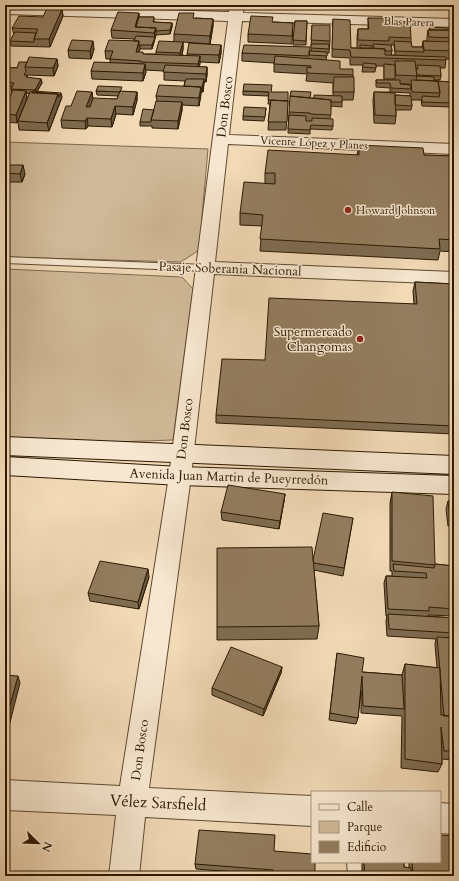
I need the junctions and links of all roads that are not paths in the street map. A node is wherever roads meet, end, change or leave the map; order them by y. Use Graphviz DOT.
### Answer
graph roads {
  1 [pos="10,9"];
  2 [pos="236,11"];
  3 [pos="454,23"];
  4 [pos="5,25"];
  5 [pos="221,139"];
  6 [pos="454,149"];
  7 [pos="5,260"];
  8 [pos="206,268"];
  9 [pos="454,278"];
  10 [pos="5,446"];
  11 [pos="182,453"];
  12 [pos="454,465"];
  13 [pos="5,466"];
  14 [pos="180,476"];
  15 [pos="454,485"];
  16 [pos="5,795"];
  17 [pos="132,802"];
  18 [pos="311,811"];
  19 [pos="441,818"];
  20 [pos="454,819"];
  21 [pos="355,863"];
  22 [pos="124,876"];
  23 [pos="356,876"];
  1 -- 2 [label="street, Blas Parera"];
  1 -- 4 [label="street"];
  2 -- 3 [label="street, Blas Parera"];
  2 -- 5 [label="street, Don Bosco"];
  5 -- 6 [label="street, Vicente López y Planes"];
  5 -- 8 [label="street, Don Bosco"];
  7 -- 8 [label="lane, Pasaje Soberania Nacional"];
  8 -- 9 [label="street, Pasaje Soberania Nacional"];
  8 -- 11 [label="street, Don Bosco"];
  10 -- 11 [label="street, Avenida Juan Martin de Pueyrredón"];
  11 -- 12 [label="street, Avenida Juan Martin de Pueyrredón"];
  11 -- 14 [label="street, Don Bosco"];
  13 -- 14 [label="street, Avenida Juan Martin de Pueyrredón"];
  14 -- 15 [label="street, Avenida Juan Martin de Pueyrredón"];
  14 -- 17 [label="street, Don Bosco"];
  16 -- 17 [label="street, Vélez Sarsfield"];
  17 -- 18 [label="street, Vélez Sarsfield"];
  17 -- 22 [label="street, Don Bosco"];
  19 -- 20 [label="street"];
  21 -- 23 [label="lane"];
}
